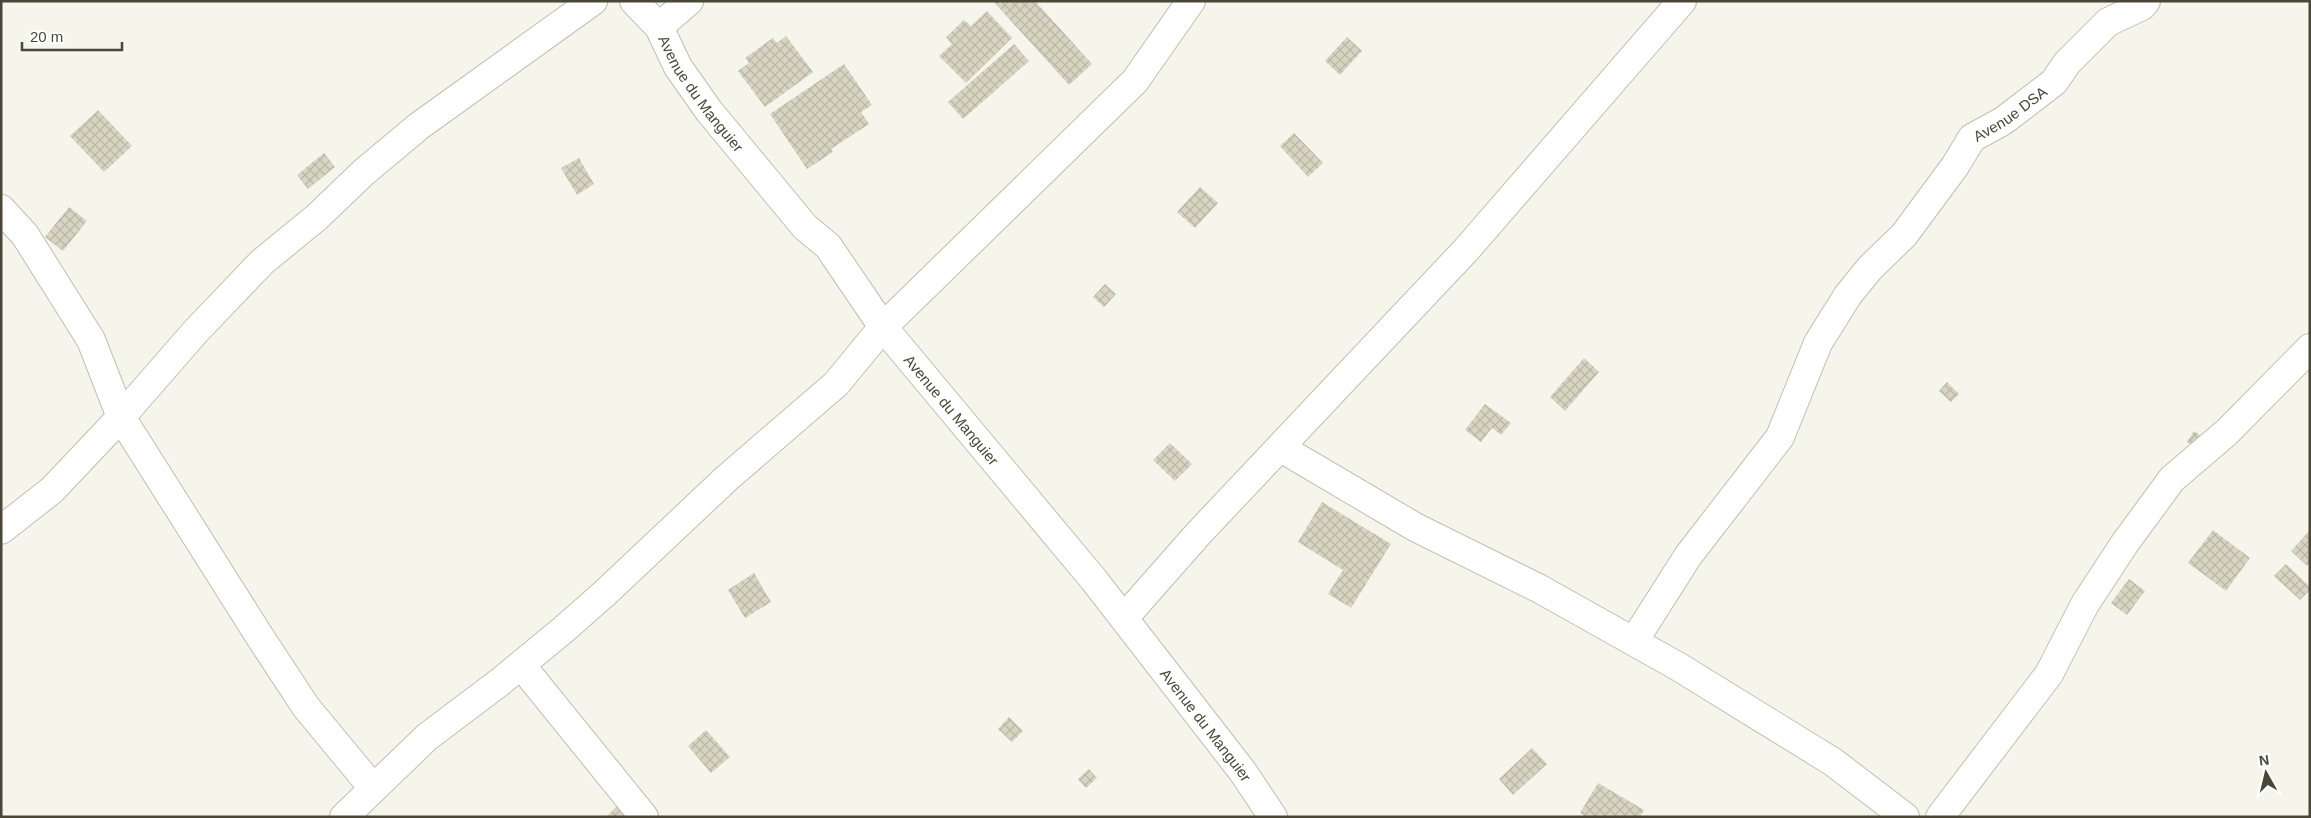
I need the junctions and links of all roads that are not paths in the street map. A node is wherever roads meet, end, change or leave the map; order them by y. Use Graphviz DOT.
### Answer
graph roads {
  1 [pos="593,1"];
  2 [pos="634,1"];
  3 [pos="689,1"];
  4 [pos="1190,1"];
  5 [pos="1682,1"];
  6 [pos="2146,1"];
  7 [pos="659,27"];
  8 [pos="1,209"];
  9 [pos="883,327"];
  10 [pos="2310,348"];
  11 [pos="121,417"];
  12 [pos="1281,448"];
  13 [pos="1,530"];
  14 [pos="1124,618"];
  15 [pos="1634,641"];
  16 [pos="521,665"];
  17 [pos="374,788"];
  18 [pos="344,817"];
  19 [pos="644,817"];
  20 [pos="1274,817"];
  21 [pos="1905,817"];
  22 [pos="1940,817"];
  1 -- 11 [label="street"];
  2 -- 7 [label="street, Avenue du Manguier"];
  3 -- 7 [label="street"];
  4 -- 9 [label="street"];
  5 -- 12 [label="street"];
  6 -- 15 [label="street, Avenue DSA"];
  7 -- 9 [label="street, Avenue du Manguier"];
  8 -- 11 [label="street"];
  9 -- 14 [label="street, Avenue du Manguier"];
  9 -- 16 [label="street"];
  10 -- 22 [label="street"];
  11 -- 13 [label="street"];
  11 -- 17 [label="street"];
  12 -- 14 [label="street"];
  12 -- 15 [label="street"];
  14 -- 20 [label="street, Avenue du Manguier"];
  15 -- 21 [label="street"];
  16 -- 17 [label="street"];
  16 -- 19 [label="street"];
  17 -- 18 [label="street"];
}
